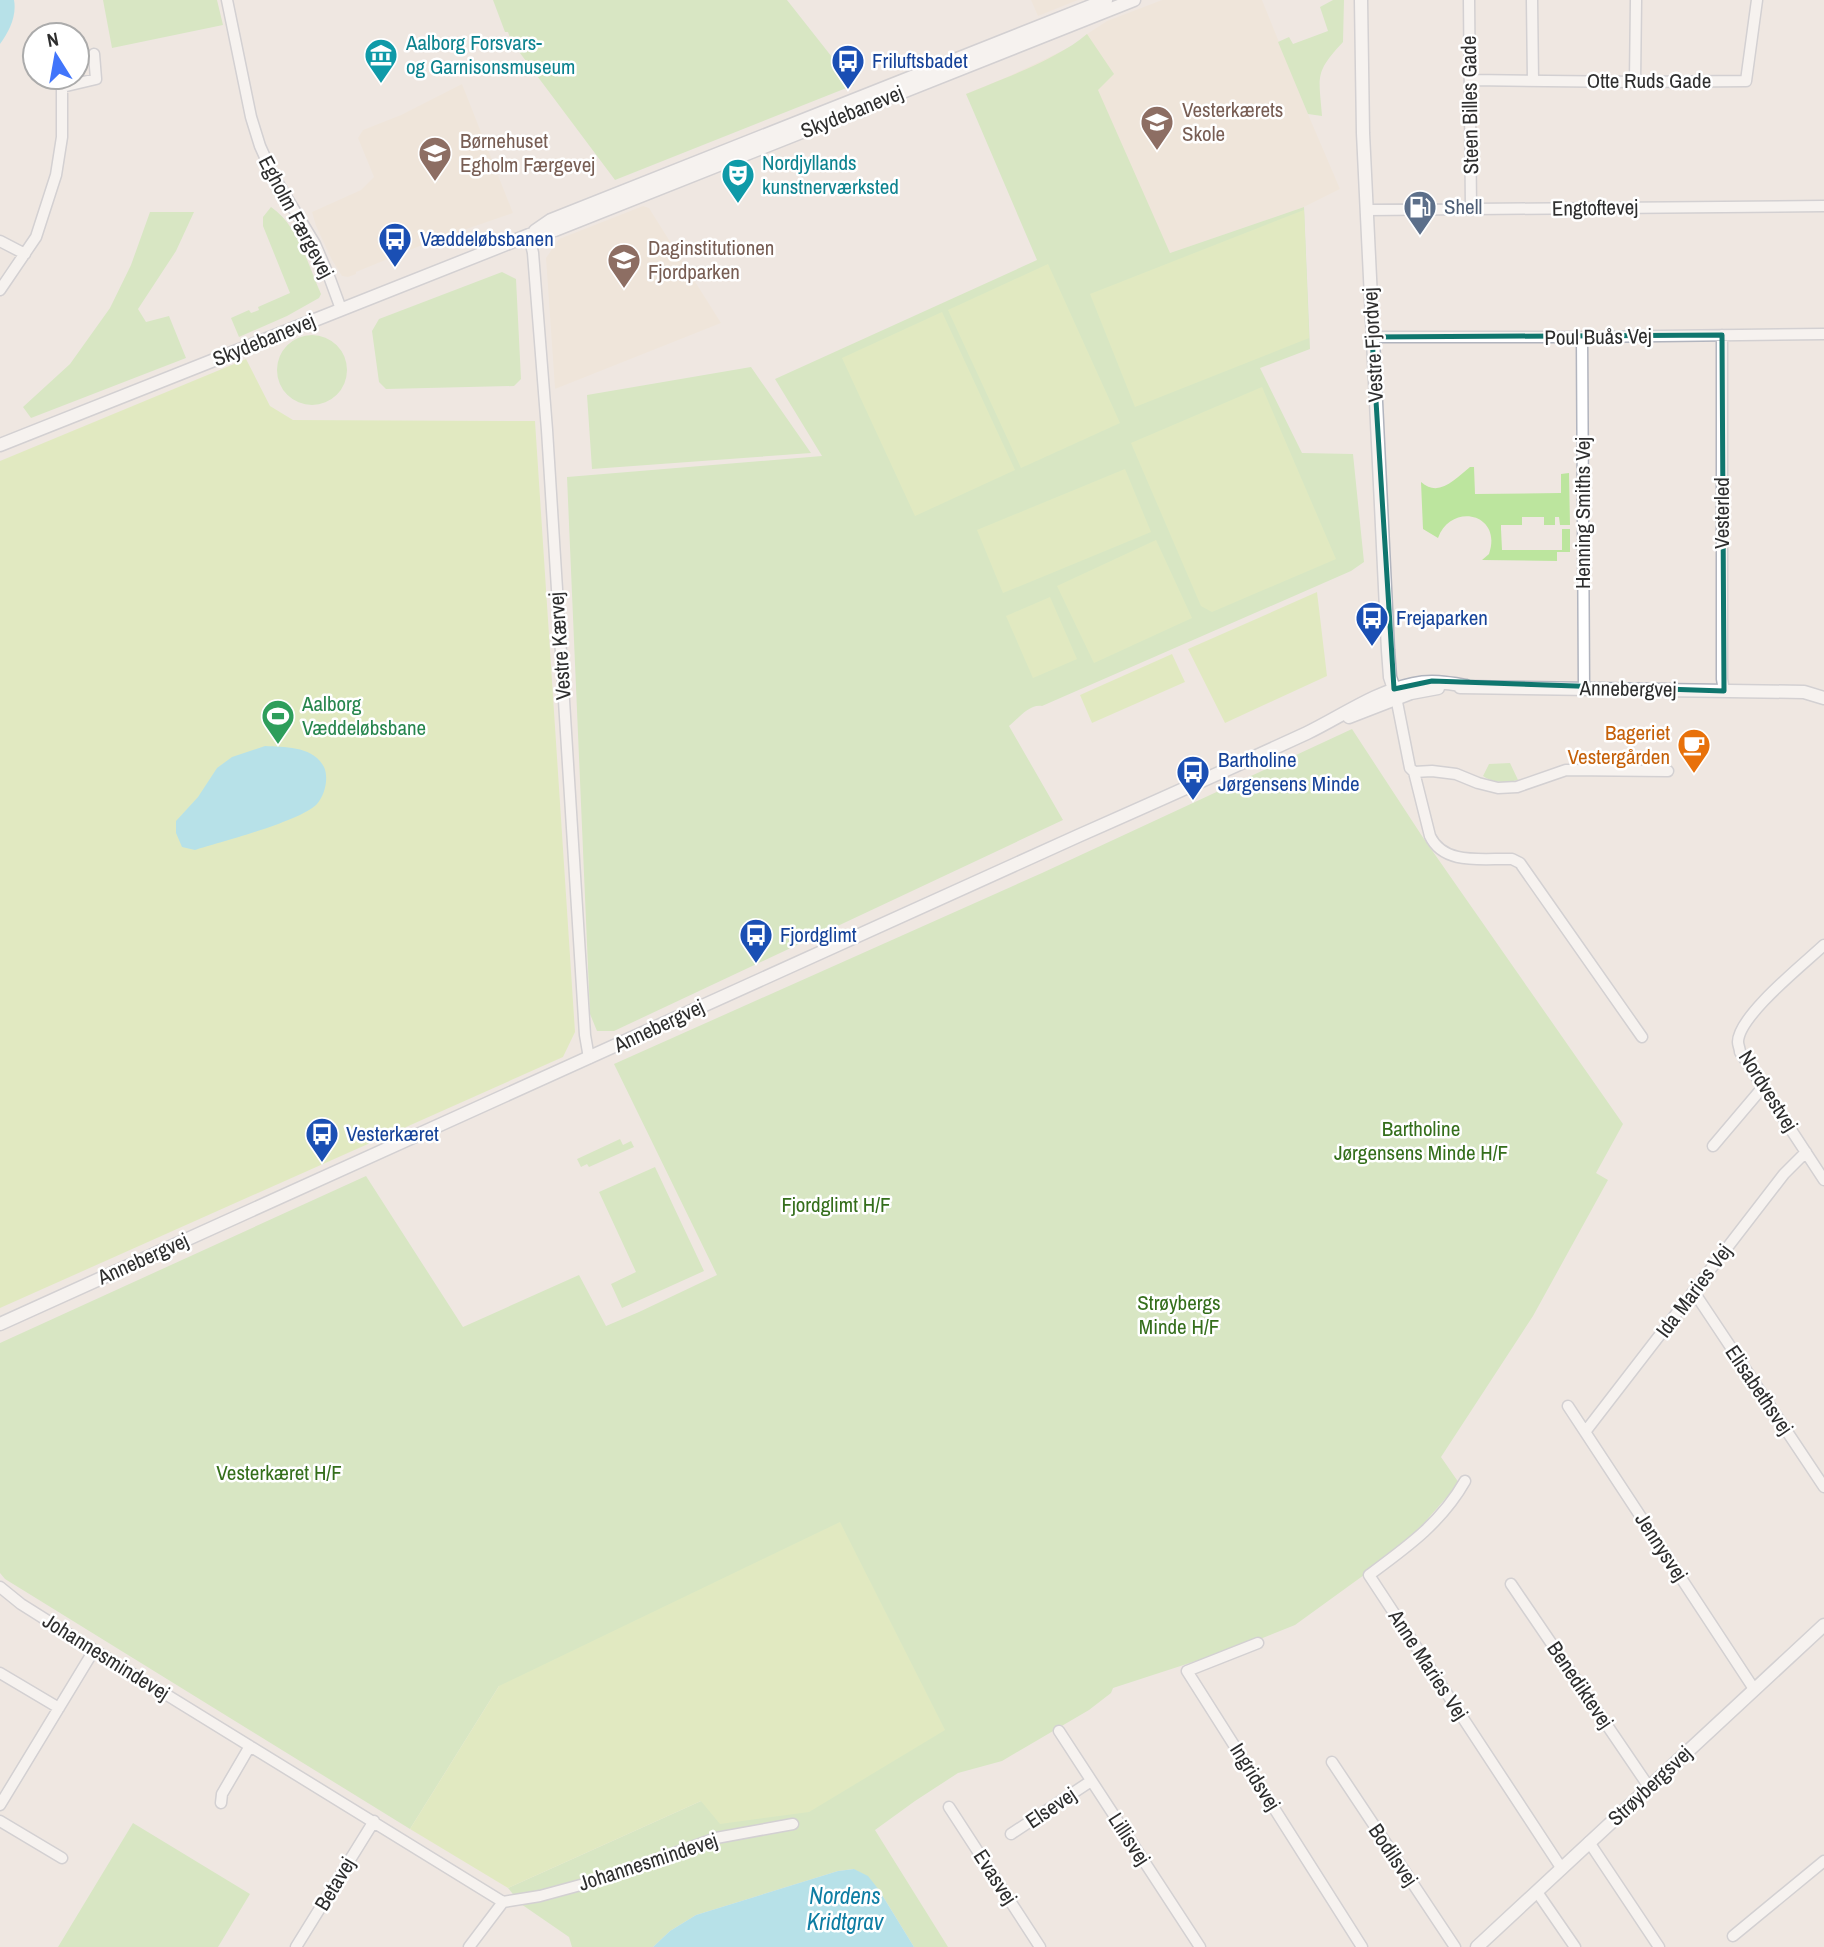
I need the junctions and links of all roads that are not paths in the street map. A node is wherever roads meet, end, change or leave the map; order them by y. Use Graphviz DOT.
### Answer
graph roads {
  1 [pos="227,0"];
  2 [pos="1106,0"];
  3 [pos="1134,0"];
  4 [pos="1361,0"];
  5 [pos="1469,0"];
  6 [pos="1532,0"];
  7 [pos="1636,0"];
  8 [pos="1757,0"];
  9 [pos="94,54"];
  10 [pos="1471,80"];
  11 [pos="1533,80"];
  12 [pos="1635,82"];
  13 [pos="1824,206"];
  14 [pos="1471,209"];
  15 [pos="1367,210"];
  16 [pos="529,235"];
  17 [pos="0,241"];
  18 [pos="25,254"];
  19 [pos="0,290"];
  20 [pos="341,309"];
  21 [pos="1824,334"];
  22 [pos="1722,335"];
  23 [pos="1372,337"];
  24 [pos="1582,337"];
  25 [pos="0,445"];
  26 [pos="1584,689"];
  27 [pos="1724,691"];
  28 [pos="1790,692"];
  29 [pos="1395,694"];
  30 [pos="1824,698"];
  31 [pos="1824,707"];
  32 [pos="1668,771"];
  33 [pos="1414,772"];
  34 [pos="1824,945"];
  35 [pos="1642,1037"];
  36 [pos="589,1058"];
  37 [pos="1763,1087"];
  38 [pos="1713,1146"];
  39 [pos="1806,1152"];
  40 [pos="1824,1180"];
  41 [pos="1694,1292"];
  42 [pos="0,1324"];
  43 [pos="1568,1406"];
  44 [pos="1585,1432"];
  45 [pos="1465,1481"];
  46 [pos="1824,1487"];
  47 [pos="1511,1584"];
  48 [pos="0,1587"];
  49 [pos="1824,1625"];
  50 [pos="1258,1643"];
  51 [pos="94,1650"];
  52 [pos="0,1673"];
  53 [pos="1755,1689"];
  54 [pos="59,1708"];
  55 [pos="1059,1731"];
  56 [pos="250,1746"];
  57 [pos="1332,1762"];
  58 [pos="1091,1781"];
  59 [pos="1649,1787"];
  60 [pos="221,1803"];
  61 [pos="0,1805"];
  62 [pos="949,1807"];
  63 [pos="0,1821"];
  64 [pos="374,1821"];
  65 [pos="793,1824"];
  66 [pos="1011,1834"];
  67 [pos="1589,1842"];
  68 [pos="62,1858"];
  69 [pos="1824,1861"];
  70 [pos="1562,1869"];
  71 [pos="1537,1892"];
  72 [pos="503,1902"];
  73 [pos="1733,1936"];
  74 [pos="1479,1946"];
  75 [pos="296,1947"];
  76 [pos="469,1947"];
  77 [pos="1040,1947"];
  78 [pos="1200,1947"];
  79 [pos="1362,1947"];
  80 [pos="1455,1947"];
  81 [pos="1575,1947"];
  82 [pos="1659,1947"];
  1 -- 20 [label="street, Egholm Færgevej"];
  2 -- 16 [label="street, Skydebanevej"];
  3 -- 16 [label="street, Skydebanevej"];
  4 -- 15 [label="street, Vestre Fjordvej"];
  5 -- 10 [label="street, Steen Billes Gade"];
  6 -- 11 [label="street"];
  7 -- 12 [label="street"];
  8 -- 12 [label="street, Otte Ruds Gade"];
  9 -- 18 [label="street"];
  10 -- 11 [label="street, Otte Ruds Gade"];
  10 -- 14 [label="street, Steen Billes Gade"];
  11 -- 12 [label="street, Otte Ruds Gade"];
  13 -- 14 [label="street, Engtoftevej"];
  14 -- 15 [label="street, Engtoftevej"];
  15 -- 23 [label="street, Vestre Fjordvej"];
  16 -- 20 [label="street, Skydebanevej"];
  16 -- 36 [label="street, Vestre Kærvej"];
  17 -- 18 [label="street"];
  18 -- 19 [label="street"];
  20 -- 25 [label="street, Skydebanevej"];
  21 -- 22 [label="street, Poul Buås Vej"];
  22 -- 24 [label="street, Poul Buås Vej"];
  22 -- 27 [label="street, Vesterled"];
  23 -- 24 [label="street, Poul Buås Vej"];
  23 -- 29 [label="street, Vestre Fjordvej"];
  24 -- 26 [label="street, Henning Smiths Vej"];
  26 -- 27 [label="street, Annebergvej"];
  26 -- 29 [label="street, Annebergvej"];
  27 -- 28 [label="street, Annebergvej"];
  28 -- 30 [label="street, Annebergvej"];
  28 -- 31 [label="street, Annebergvej"];
  29 -- 33 [label="street"];
  29 -- 36 [label="street, Annebergvej"];
  32 -- 33 [label="street"];
  33 -- 35 [label="street"];
  34 -- 37 [label="street, Nordvestvej"];
  36 -- 42 [label="street, Annebergvej"];
  37 -- 38 [label="street"];
  37 -- 39 [label="street, Nordvestvej"];
  39 -- 40 [label="street, Nordvestvej"];
  39 -- 41 [label="street, Ida Maries Vej"];
  41 -- 44 [label="street, Ida Maries Vej"];
  41 -- 46 [label="street, Elisabethsvej"];
  43 -- 44 [label="street, Jennysvej"];
  44 -- 53 [label="street, Jennysvej"];
  45 -- 70 [label="street, Anne Maries Vej"];
  47 -- 59 [label="street, Benediktevej"];
  48 -- 51 [label="street, Johannesmindevej"];
  49 -- 53 [label="street, Strøybergsvej"];
  50 -- 79 [label="street, Ingridsvej"];
  51 -- 54 [label="street"];
  51 -- 56 [label="street, Johannesmindevej"];
  52 -- 54 [label="street"];
  53 -- 59 [label="street, Strøybergsvej"];
  54 -- 61 [label="street"];
  55 -- 58 [label="street, Lillisvej"];
  56 -- 60 [label="street"];
  56 -- 64 [label="street, Johannesmindevej"];
  57 -- 80 [label="street, Bodilsvej"];
  58 -- 66 [label="street, Elsevej"];
  58 -- 78 [label="street, Lillisvej"];
  59 -- 67 [label="street, Strøybergsvej"];
  62 -- 77 [label="street, Evasvej"];
  63 -- 68 [label="street"];
  64 -- 72 [label="street, Johannesmindevej"];
  64 -- 75 [label="street, Betavej"];
  65 -- 72 [label="street, Johannesmindevej"];
  67 -- 70 [label="street, Strøybergsvej"];
  67 -- 82 [label="street"];
  69 -- 73 [label="street"];
  70 -- 71 [label="street, Strøybergsvej"];
  71 -- 74 [label="street, Strøybergsvej"];
  71 -- 81 [label="street"];
  72 -- 76 [label="street"];
}
